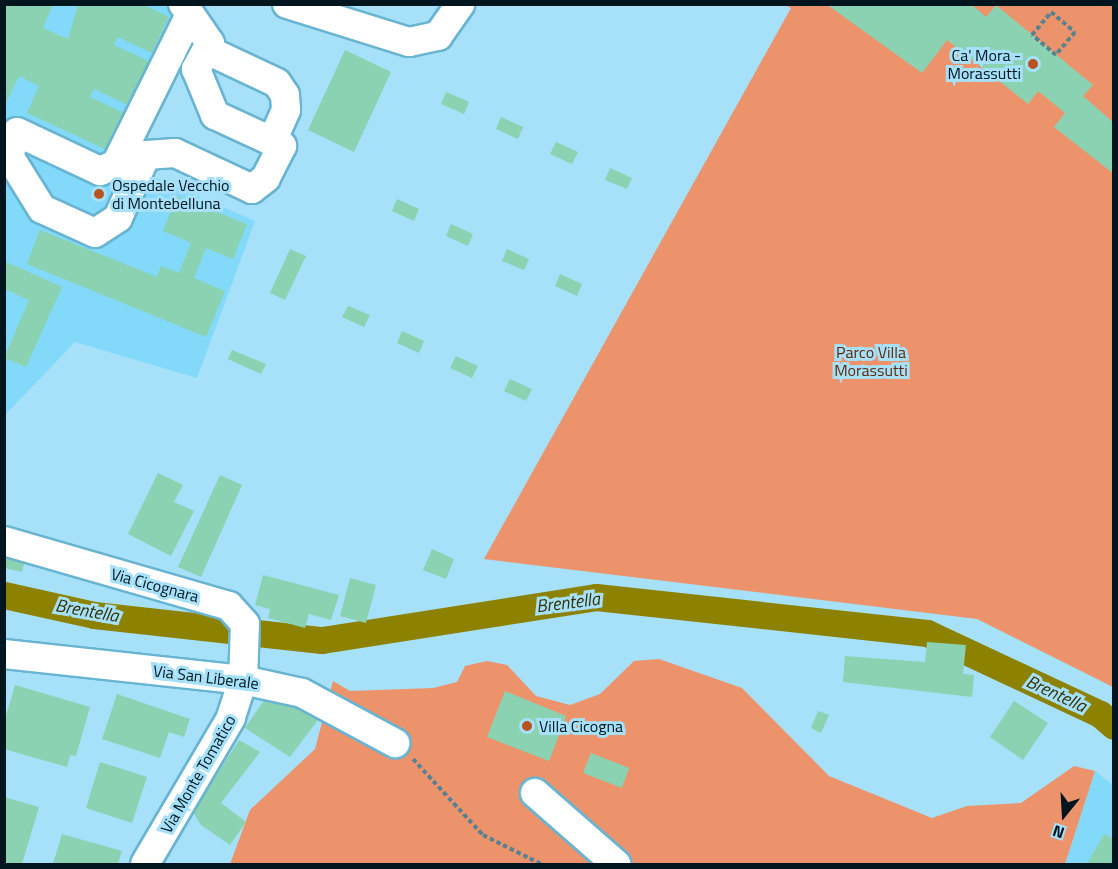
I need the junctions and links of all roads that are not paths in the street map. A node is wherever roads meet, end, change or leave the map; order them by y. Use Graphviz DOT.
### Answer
graph roads {
  1 [pos="287,4"];
  2 [pos="460,4"];
  3 [pos="186,10"];
  4 [pos="207,50"];
  5 [pos="272,142"];
  6 [pos="4,542"];
  7 [pos="4,654"];
  8 [pos="243,680"];
  9 [pos="395,742"];
  10 [pos="535,793"];
  11 [pos="146,864"];
  12 [pos="616,864"];
  1 -- 2 [label="street"];
  3 -- 4 [label="street"];
  3 -- 5 [label="street"];
  4 -- 5 [label="street"];
  4 -- 5 [label="street"];
  6 -- 8 [label="street, Via Cicognara"];
  7 -- 8 [label="street, Via San Liberale"];
  8 -- 9 [label="street, Via San Liberale"];
  8 -- 11 [label="street, Via Monte Tomatico"];
  10 -- 12 [label="street"];
}
